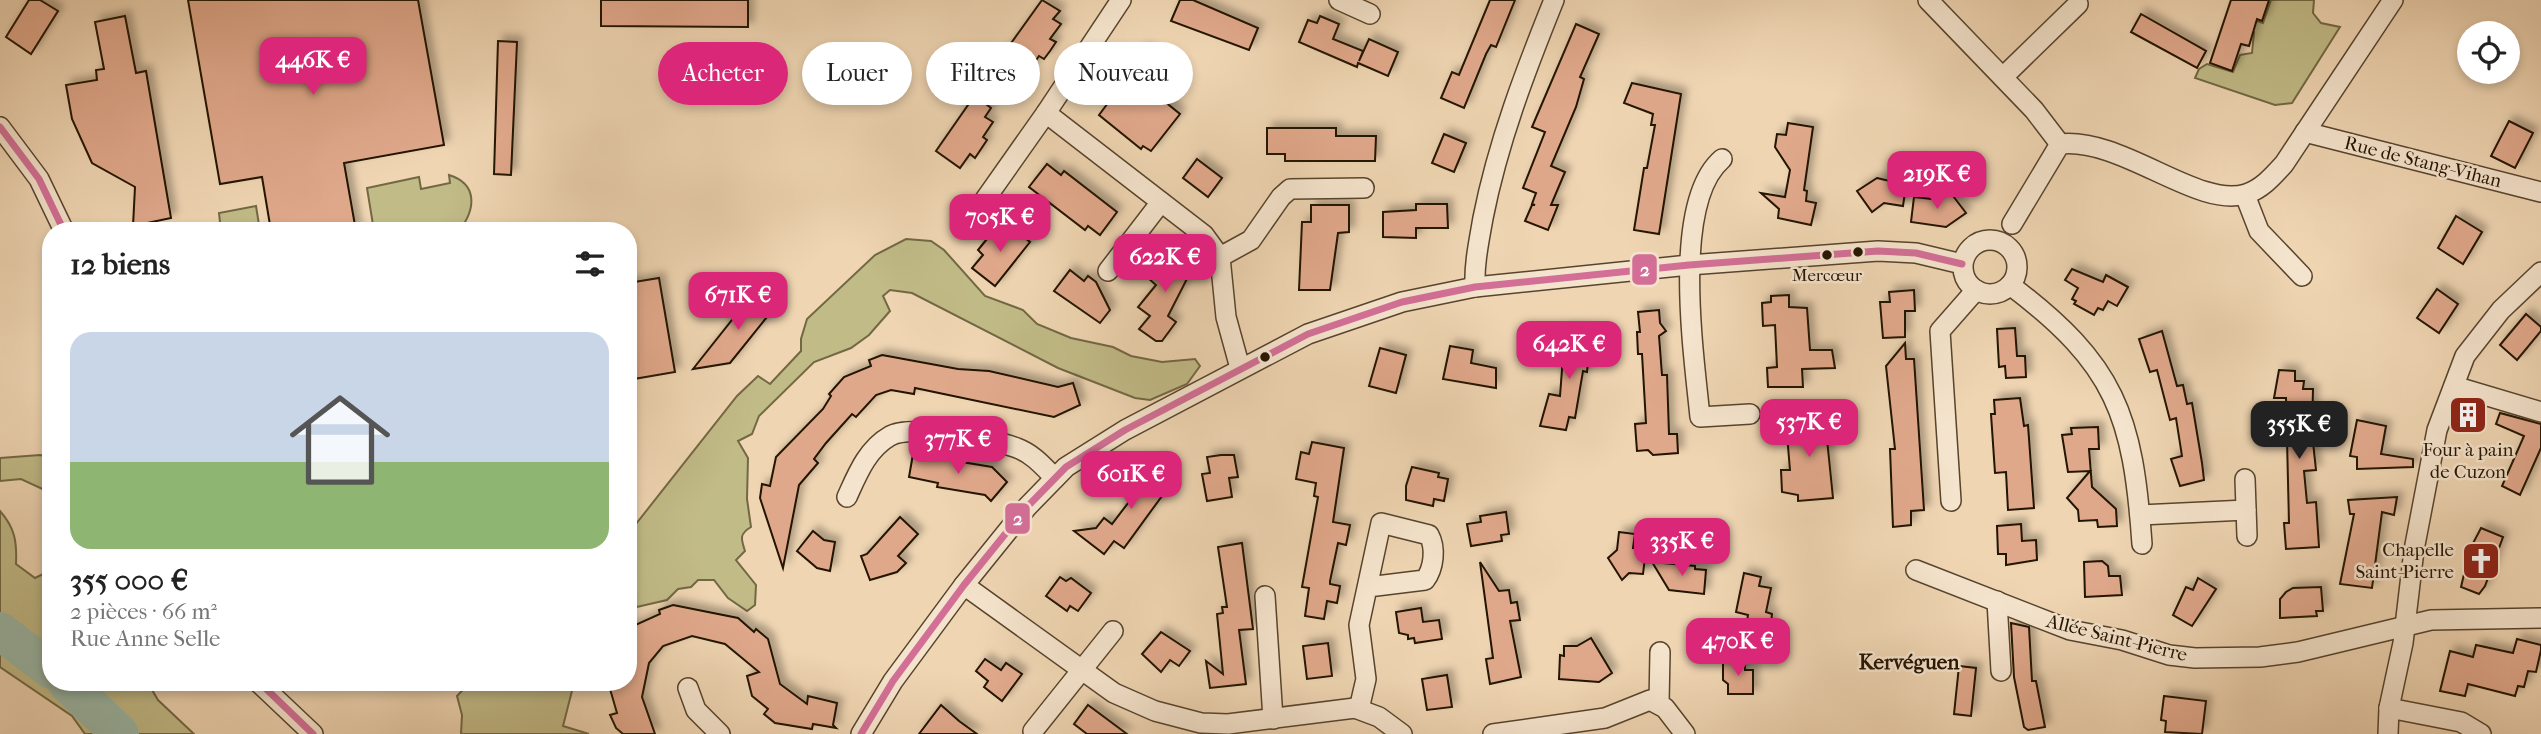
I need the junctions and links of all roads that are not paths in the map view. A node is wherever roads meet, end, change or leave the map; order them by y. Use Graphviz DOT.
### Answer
graph roads {
  1 [pos="1121,0"];
  2 [pos="1339,0"];
  3 [pos="1553,0"];
  4 [pos="1928,0"];
  5 [pos="2393,0"];
  6 [pos="2078,4"];
  7 [pos="1370,14"];
  8 [pos="2003,77"];
  9 [pos="1046,113"];
  10 [pos="0,127"];
  11 [pos="2305,132"];
  12 [pos="2060,144"];
  13 [pos="1722,159"];
  14 [pos="1364,188"];
  15 [pos="2541,192"];
  16 [pos="2245,195"];
  17 [pos="1161,202"];
  18 [pos="60,222"];
  19 [pos="967,225"];
  20 [pos="2012,225"];
  21 [pos="1220,257"];
  22 [pos="1962,264"];
  23 [pos="1689,265"];
  24 [pos="1108,271"];
  25 [pos="2541,272"];
  26 [pos="2302,276"];
  27 [pos="2010,285"];
  28 [pos="1475,287"];
  29 [pos="1976,290"];
  30 [pos="1240,368"];
  31 [pos="2454,386"];
  32 [pos="2541,412"];
  33 [pos="1750,414"];
  34 [pos="1055,478"];
  35 [pos="2245,479"];
  36 [pos="846,497"];
  37 [pos="1951,501"];
  38 [pos="2246,510"];
  39 [pos="2140,515"];
  40 [pos="2247,536"];
  41 [pos="2142,544"];
  42 [pos="1916,570"];
  43 [pos="964,585"];
  44 [pos="1368,587"];
  45 [pos="1265,596"];
  46 [pos="1997,601"];
  47 [pos="2541,618"];
  48 [pos="2406,624"];
  49 [pos="1112,631"];
  50 [pos="1660,652"];
  51 [pos="1082,670"];
  52 [pos="2001,671"];
  53 [pos="688,688"];
  54 [pos="267,691"];
  55 [pos="1659,703"];
  56 [pos="2389,708"];
  57 [pos="1359,709"];
  58 [pos="1273,719"];
  59 [pos="1033,731"];
  60 [pos="313,734"];
  61 [pos="720,734"];
  62 [pos="861,734"];
  63 [pos="1402,734"];
  64 [pos="1493,734"];
  65 [pos="1685,734"];
  66 [pos="2388,734"];
  67 [pos="2481,734"];
  1 -- 9 [label="street"];
  2 -- 7 [label="street"];
  3 -- 28 [label="street"];
  4 -- 8 [label="street"];
  5 -- 11 [label="street"];
  6 -- 8 [label="street"];
  8 -- 12 [label="street"];
  9 -- 17 [label="street"];
  9 -- 19 [label="street"];
  10 -- 18 [label="street"];
  11 -- 15 [label="street, Rue de Stang-Vihan"];
  11 -- 16 [label="street"];
  12 -- 16 [label="street"];
  12 -- 20 [label="street"];
  13 -- 23 [label="street"];
  14 -- 21 [label="street"];
  16 -- 26 [label="street"];
  17 -- 21 [label="street"];
  17 -- 24 [label="street"];
  21 -- 30 [label="street"];
  22 -- 23 [label="street"];
  22 -- 27 [label="street"];
  22 -- 29 [label="street"];
  23 -- 28 [label="street"];
  23 -- 33 [label="street"];
  25 -- 31 [label="street"];
  27 -- 29 [label="street"];
  27 -- 39 [label="street"];
  28 -- 30 [label="street"];
  29 -- 37 [label="street"];
  30 -- 34 [label="street"];
  31 -- 32 [label="street"];
  31 -- 48 [label="street"];
  34 -- 36 [label="street"];
  34 -- 43 [label="street"];
  35 -- 38 [label="street"];
  38 -- 39 [label="street"];
  38 -- 40 [label="street"];
  39 -- 41 [label="street"];
  42 -- 46 [label="street, Allée Saint-Pierre"];
  43 -- 51 [label="street"];
  43 -- 62 [label="street"];
  44 -- 57 [label="street"];
  45 -- 58 [label="street"];
  46 -- 48 [label="street, Allée Saint-Pierre"];
  46 -- 52 [label="street"];
  47 -- 48 [label="street, Allée Saint-Pierre"];
  48 -- 56 [label="street"];
  49 -- 51 [label="street"];
  50 -- 55 [label="street"];
  51 -- 58 [label="street"];
  51 -- 59 [label="street"];
  53 -- 61 [label="street"];
  54 -- 60 [label="street"];
  55 -- 64 [label="street"];
  55 -- 65 [label="street"];
  56 -- 66 [label="street"];
  56 -- 67 [label="street"];
  57 -- 58 [label="street"];
  57 -- 63 [label="street"];
}
